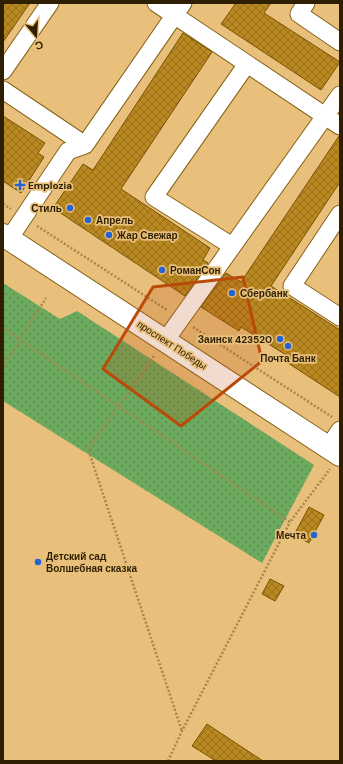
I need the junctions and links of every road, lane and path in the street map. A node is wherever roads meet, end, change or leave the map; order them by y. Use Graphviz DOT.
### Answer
graph roads {
  1 [pos="50,3"];
  2 [pos="156,3"];
  3 [pos="306,3"];
  4 [pos="179,9"];
  5 [pos="340,42"];
  6 [pos="247,64"];
  7 [pos="3,71"];
  8 [pos="3,90"];
  9 [pos="340,95"];
  10 [pos="326,116"];
  11 [pos="340,126"];
  12 [pos="85,145"];
  13 [pos="340,214"];
  14 [pos="6,237"];
  15 [pos="232,246"];
  16 [pos="46,298"];
  17 [pos="340,317"];
  18 [pos="3,328"];
  19 [pos="20,339"];
  20 [pos="165,341"];
  21 [pos="3,367"];
  22 [pos="118,406"];
  23 [pos="335,450"];
  24 [pos="290,522"];
  25 [pos="182,731"];
  26 [pos="168,761"];
  1 -- 7 [label="lane"];
  2 -- 4 [label="lane"];
  3 -- 5 [label="lane"];
  4 -- 6 [label="lane"];
  4 -- 12 [label="lane"];
  6 -- 10 [label="lane"];
  6 -- 15 [label="lane"];
  8 -- 12 [label="lane"];
  9 -- 10 [label="lane"];
  10 -- 11 [label="lane"];
  10 -- 15 [label="lane"];
  12 -- 14 [label="lane"];
  13 -- 17 [label="lane"];
  14 -- 20 [label="main road, проспект Победы"];
  15 -- 20 [label="lane"];
  16 -- 19 [label="path"];
  18 -- 19 [label="path"];
  19 -- 21 [label="path"];
  19 -- 22 [label="path"];
  20 -- 22 [label="path"];
  20 -- 23 [label="main road, проспект Победы"];
  22 -- 24 [label="path"];
  22 -- 25 [label="path"];
  23 -- 24 [label="path"];
  24 -- 25 [label="path"];
  25 -- 26 [label="path"];
}
